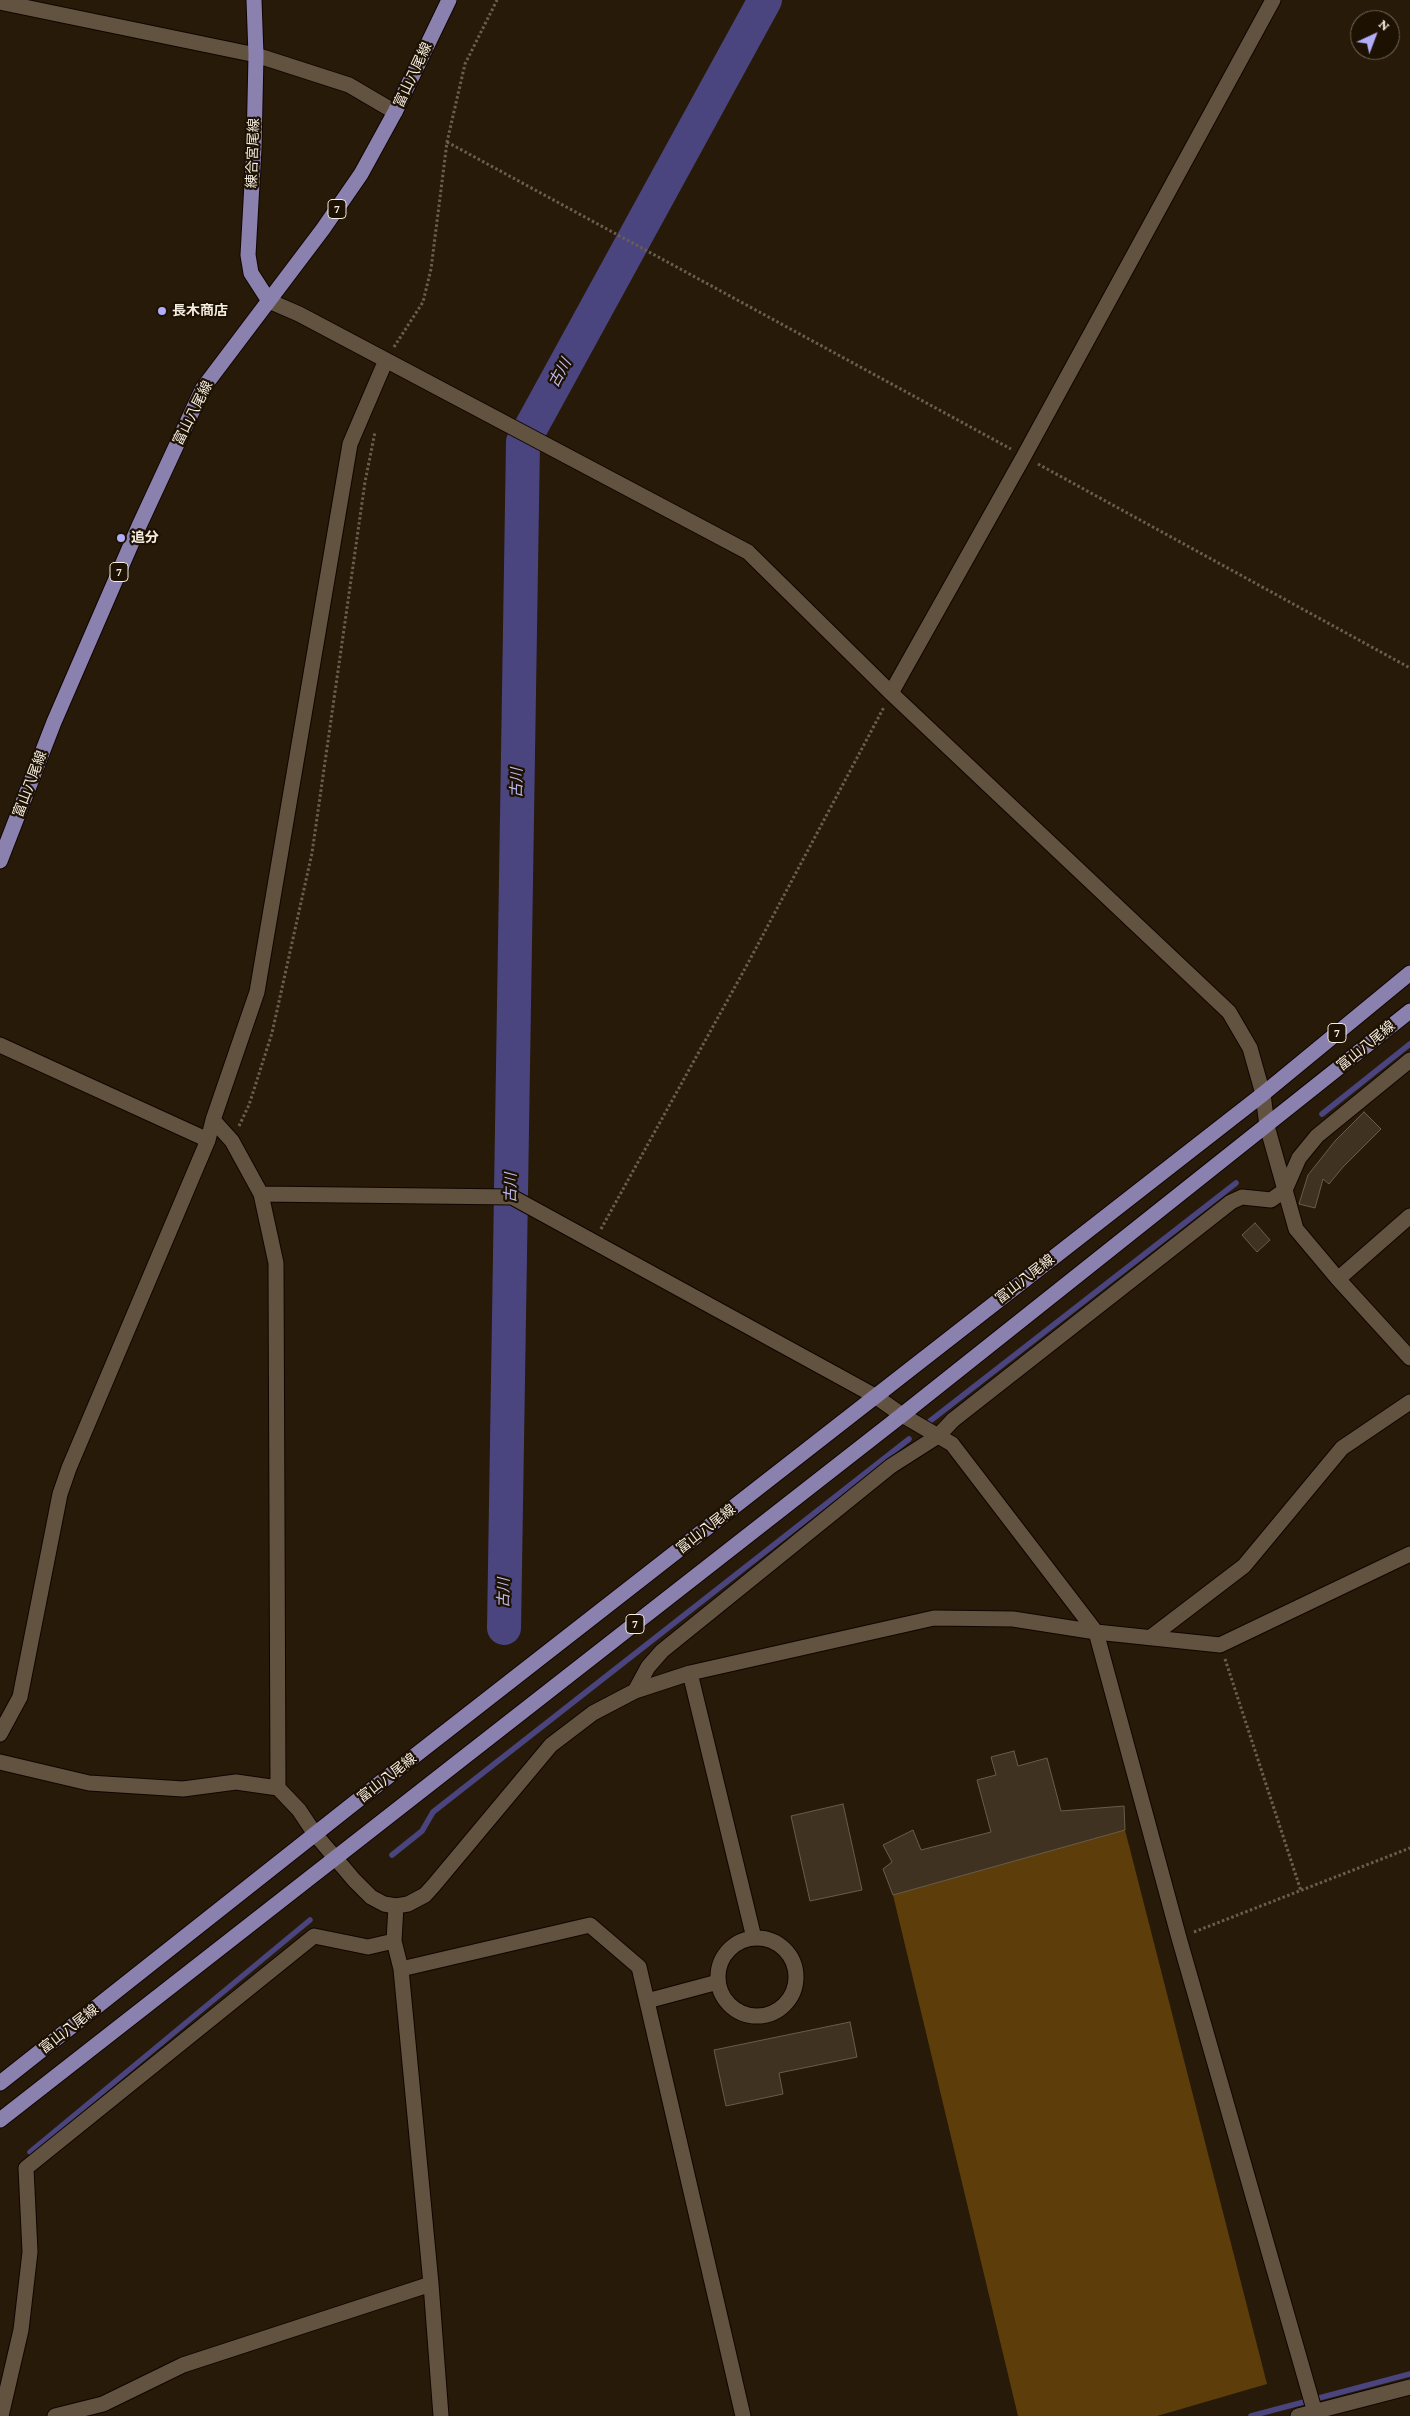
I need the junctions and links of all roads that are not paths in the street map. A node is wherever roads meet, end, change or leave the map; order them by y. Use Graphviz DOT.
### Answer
graph roads {
  1 [pos="254,0"];
  2 [pos="449,0"];
  3 [pos="1273,0"];
  4 [pos="0,2"];
  5 [pos="256,55"];
  6 [pos="395,112"];
  7 [pos="269,300"];
  8 [pos="386,360"];
  9 [pos="891,693"];
  10 [pos="0,861"];
  11 [pos="1410,973"];
  12 [pos="1410,1011"];
  13 [pos="0,1045"];
  14 [pos="1410,1060"];
  15 [pos="1263,1094"];
  16 [pos="213,1120"];
  17 [pos="1267,1126"];
  18 [pos="208,1140"];
  19 [pos="1285,1190"];
  20 [pos="261,1194"];
  21 [pos="1410,1216"];
  22 [pos="1338,1279"];
  23 [pos="1410,1358"];
  24 [pos="875,1396"];
  25 [pos="1410,1402"];
  26 [pos="902,1415"];
  27 [pos="938,1436"];
  28 [pos="1410,1554"];
  29 [pos="1096,1632"];
  30 [pos="1151,1637"];
  31 [pos="690,1673"];
  32 [pos="635,1691"];
  33 [pos="0,1734"];
  34 [pos="0,1762"];
  35 [pos="278,1788"];
  36 [pos="315,1834"];
  37 [pos="336,1858"];
  38 [pos="396,1906"];
  39 [pos="754,1938"];
  40 [pos="394,1941"];
  41 [pos="400,1969"];
  42 [pos="718,1982"];
  43 [pos="647,2001"];
  44 [pos="0,2083"];
  45 [pos="0,2120"];
  46 [pos="431,2284"];
  47 [pos="1410,2387"];
  48 [pos="107,2410"];
  49 [pos="1316,2414"];
  50 [pos="1,2416"];
  51 [pos="55,2416"];
  52 [pos="441,2416"];
  53 [pos="743,2416"];
  54 [pos="1298,2416"];
  1 -- 5 [label="main road, 練合宮尾線"];
  2 -- 6 [label="main road, 富山八尾線 / 7"];
  3 -- 9 [label="street"];
  4 -- 5 [label="street"];
  5 -- 6 [label="street"];
  5 -- 7 [label="main road, 練合宮尾線"];
  6 -- 7 [label="main road, 富山八尾線 / 7"];
  7 -- 8 [label="street"];
  7 -- 10 [label="main road, 富山八尾線 / 7"];
  8 -- 9 [label="street"];
  8 -- 16 [label="street"];
  9 -- 15 [label="street"];
  11 -- 15 [label="main road, 富山八尾線 / 7"];
  12 -- 17 [label="main road, 富山八尾線 / 7"];
  13 -- 18 [label="street"];
  14 -- 19 [label="street"];
  15 -- 17 [label="street"];
  15 -- 24 [label="main road, 富山八尾線 / 7"];
  16 -- 18 [label="street"];
  16 -- 20 [label="street"];
  17 -- 19 [label="street"];
  17 -- 26 [label="main road, 富山八尾線 / 7"];
  18 -- 33 [label="street"];
  19 -- 22 [label="street"];
  19 -- 27 [label="street"];
  20 -- 24 [label="street"];
  20 -- 35 [label="street"];
  21 -- 22 [label="street"];
  22 -- 23 [label="street"];
  24 -- 26 [label="street"];
  24 -- 36 [label="main road, 富山八尾線 / 7"];
  25 -- 30 [label="street"];
  26 -- 27 [label="street"];
  26 -- 37 [label="main road, 富山八尾線 / 7"];
  27 -- 29 [label="street"];
  27 -- 32 [label="street"];
  28 -- 30 [label="street"];
  29 -- 30 [label="street"];
  29 -- 31 [label="street"];
  29 -- 49 [label="street"];
  31 -- 32 [label="street"];
  31 -- 39 [label="street"];
  32 -- 38 [label="street"];
  34 -- 35 [label="street"];
  35 -- 36 [label="street"];
  36 -- 37 [label="street"];
  36 -- 44 [label="main road, 富山八尾線 / 7"];
  37 -- 38 [label="street"];
  37 -- 45 [label="main road, 富山八尾線 / 7"];
  38 -- 40 [label="street"];
  39 -- 42 [label="street"];
  39 -- 42 [label="street"];
  40 -- 41 [label="street"];
  40 -- 50 [label="street"];
  41 -- 43 [label="street"];
  41 -- 46 [label="street"];
  42 -- 43 [label="street"];
  43 -- 53 [label="street"];
  46 -- 48 [label="street"];
  46 -- 52 [label="street"];
  47 -- 49 [label="street"];
  48 -- 51 [label="street"];
  49 -- 54 [label="street"];
}
